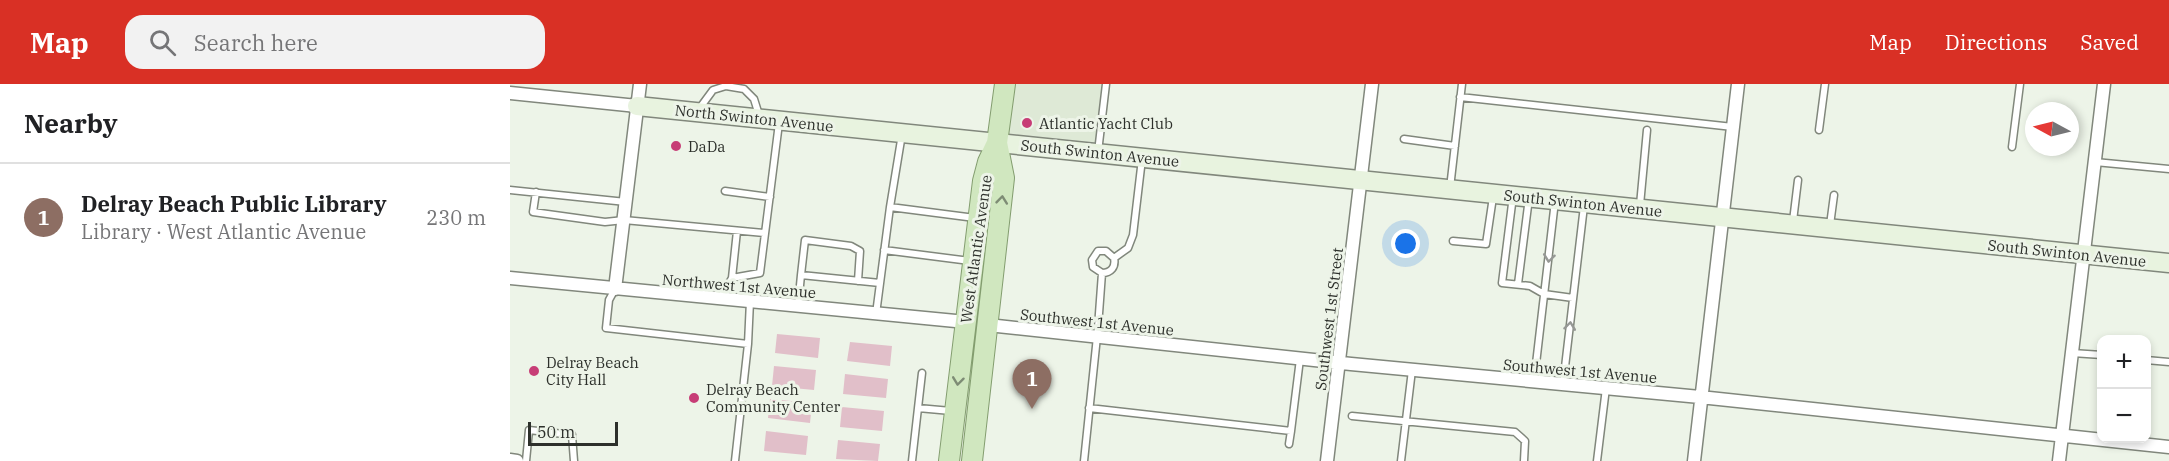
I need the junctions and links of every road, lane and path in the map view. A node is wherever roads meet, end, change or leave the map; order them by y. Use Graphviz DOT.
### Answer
graph roads {
  1 [pos="640,84"];
  2 [pos="1005,84"];
  3 [pos="1106,84"];
  4 [pos="1372,84"];
  5 [pos="1462,84"];
  6 [pos="1738,84"];
  7 [pos="1825,84"];
  8 [pos="2020,84"];
  9 [pos="2104,84"];
  10 [pos="510,93"];
  11 [pos="1460,97"];
  12 [pos="638,106"];
  13 [pos="696,112"];
  14 [pos="759,119"];
  15 [pos="779,120"];
  16 [pos="1733,127"];
  17 [pos="1647,130"];
  18 [pos="1819,130"];
  19 [pos="902,133"];
  20 [pos="1404,139"];
  21 [pos="998,143"];
  22 [pos="1455,146"];
  23 [pos="2012,147"];
  24 [pos="1098,153"];
  25 [pos="1142,158"];
  26 [pos="2095,162"];
  27 [pos="2169,169"];
  28 [pos="1360,180"];
  29 [pos="1798,180"];
  30 [pos="1450,189"];
  31 [pos="510,190"];
  32 [pos="725,191"];
  33 [pos="536,192"];
  34 [pos="1494,194"];
  35 [pos="1834,195"];
  36 [pos="770,196"];
  37 [pos="1521,197"];
  38 [pos="1555,200"];
  39 [pos="626,202"];
  40 [pos="1585,203"];
  41 [pos="890,207"];
  42 [pos="1640,209"];
  43 [pos="978,218"];
  44 [pos="1722,218"];
  45 [pos="624,220"];
  46 [pos="1793,225"];
  47 [pos="1830,228"];
  48 [pos="737,231"];
  49 [pos="765,233"];
  50 [pos="1453,240"];
  51 [pos="884,250"];
  52 [pos="2084,255"];
  53 [pos="1114,258"];
  54 [pos="974,261"];
  55 [pos="2169,263"];
  56 [pos="1102,273"];
  57 [pos="801,275"];
  58 [pos="510,278"];
  59 [pos="732,278"];
  60 [pos="858,281"];
  61 [pos="880,283"];
  62 [pos="1518,284"];
  63 [pos="615,289"];
  64 [pos="971,290"];
  65 [pos="1544,294"];
  66 [pos="1573,298"];
  67 [pos="720,299"];
  68 [pos="750,301"];
  69 [pos="798,306"];
  70 [pos="876,314"];
  71 [pos="966,322"];
  72 [pos="988,325"];
  73 [pos="1097,337"];
  74 [pos="748,344"];
  75 [pos="2072,352"];
  76 [pos="985,353"];
  77 [pos="2097,355"];
  78 [pos="1300,359"];
  79 [pos="2151,360"];
  80 [pos="2169,362"];
  81 [pos="1339,363"];
  82 [pos="1412,370"];
  83 [pos="922,373"];
  84 [pos="1534,382"];
  85 [pos="1563,384"];
  86 [pos="1606,388"];
  87 [pos="1700,398"];
  88 [pos="918,408"];
  89 [pos="1089,408"];
  90 [pos="955,412"];
  91 [pos="1352,416"];
  92 [pos="1406,422"];
  93 [pos="1291,431"];
  94 [pos="2062,436"];
  95 [pos="1289,444"];
  96 [pos="2169,447"];
  97 [pos="510,460"];
  98 [pos="517,461"];
  99 [pos="526,461"];
  100 [pos="574,461"];
  101 [pos="735,461"];
  102 [pos="912,461"];
  103 [pos="949,461"];
  104 [pos="972,461"];
  105 [pos="1084,461"];
  106 [pos="1328,461"];
  107 [pos="1401,461"];
  108 [pos="1524,461"];
  109 [pos="1597,461"];
  110 [pos="1694,461"];
  111 [pos="2059,461"];
  1 -- 12 [label="street"];
  2 -- 21 [label="main road"];
  3 -- 24 [label="lane"];
  4 -- 28 [label="street, Southwest 1st Street"];
  5 -- 11 [label="lane"];
  6 -- 16 [label="street"];
  7 -- 18 [label="lane"];
  8 -- 23 [label="lane"];
  9 -- 26 [label="street"];
  10 -- 12 [label="street, North Swinton Avenue"];
  11 -- 16 [label="lane"];
  11 -- 22 [label="lane"];
  12 -- 13 [label="street, North Swinton Avenue"];
  12 -- 39 [label="street"];
  13 -- 14 [label="street, North Swinton Avenue"];
  13 -- 14 [label="lane"];
  14 -- 15 [label="street, North Swinton Avenue"];
  15 -- 19 [label="street, North Swinton Avenue"];
  15 -- 36 [label="lane"];
  16 -- 44 [label="street"];
  17 -- 42 [label="lane"];
  19 -- 21 [label="street, North Swinton Avenue"];
  19 -- 41 [label="lane"];
  20 -- 22 [label="lane"];
  21 -- 24 [label="street, South Swinton Avenue"];
  21 -- 43 [label="main road, West Atlantic Avenue"];
  72 -- 21 [label="main road, West Atlantic Avenue, one-way"];
  22 -- 30 [label="lane"];
  24 -- 25 [label="street, South Swinton Avenue"];
  25 -- 28 [label="street, South Swinton Avenue"];
  25 -- 53 [label="lane"];
  26 -- 27 [label="lane"];
  26 -- 52 [label="street"];
  28 -- 30 [label="street, South Swinton Avenue"];
  28 -- 81 [label="street, Southwest 1st Street"];
  29 -- 46 [label="lane"];
  30 -- 34 [label="street, South Swinton Avenue"];
  31 -- 33 [label="lane"];
  32 -- 36 [label="lane"];
  33 -- 39 [label="lane"];
  33 -- 45 [label="lane"];
  34 -- 37 [label="street, South Swinton Avenue"];
  34 -- 50 [label="lane"];
  35 -- 47 [label="lane"];
  36 -- 49 [label="lane"];
  37 -- 38 [label="street, South Swinton Avenue"];
  37 -- 62 [label="lane"];
  37 -- 62 [label="lane"];
  38 -- 40 [label="street, South Swinton Avenue"];
  38 -- 65 [label="lane, one-way"];
  39 -- 45 [label="street"];
  40 -- 42 [label="street, South Swinton Avenue"];
  40 -- 66 [label="lane"];
  41 -- 43 [label="lane"];
  41 -- 51 [label="lane"];
  42 -- 44 [label="street, South Swinton Avenue"];
  43 -- 54 [label="main road, West Atlantic Avenue"];
  44 -- 46 [label="street, South Swinton Avenue"];
  44 -- 87 [label="street"];
  45 -- 48 [label="lane"];
  45 -- 63 [label="street"];
  46 -- 47 [label="street, South Swinton Avenue"];
  47 -- 52 [label="street, South Swinton Avenue"];
  48 -- 49 [label="lane"];
  48 -- 59 [label="lane"];
  49 -- 59 [label="lane"];
  51 -- 54 [label="lane"];
  51 -- 61 [label="lane"];
  52 -- 55 [label="street, South Swinton Avenue"];
  52 -- 75 [label="street"];
  53 -- 56 [label="lane"];
  53 -- 56 [label="lane"];
  54 -- 64 [label="main road, West Atlantic Avenue"];
  56 -- 73 [label="lane"];
  57 -- 60 [label="lane"];
  57 -- 60 [label="lane"];
  57 -- 69 [label="lane"];
  58 -- 63 [label="street, Northwest 1st Avenue"];
  59 -- 67 [label="lane"];
  60 -- 61 [label="lane"];
  61 -- 70 [label="lane"];
  62 -- 65 [label="lane"];
  63 -- 67 [label="street, Northwest 1st Avenue"];
  63 -- 74 [label="lane"];
  64 -- 71 [label="main road, West Atlantic Avenue"];
  64 -- 72 [label="main road"];
  65 -- 66 [label="lane"];
  65 -- 84 [label="lane"];
  85 -- 66 [label="lane, one-way"];
  67 -- 68 [label="street, Northwest 1st Avenue"];
  68 -- 69 [label="street, Northwest 1st Avenue"];
  68 -- 74 [label="lane"];
  69 -- 70 [label="street, Northwest 1st Avenue"];
  70 -- 71 [label="street, Northwest 1st Avenue"];
  71 -- 76 [label="main road"];
  71 -- 90 [label="main road, West Atlantic Avenue, one-way"];
  72 -- 73 [label="street, Southwest 1st Avenue"];
  72 -- 76 [label="main road, West Atlantic Avenue"];
  73 -- 78 [label="street, Southwest 1st Avenue"];
  73 -- 89 [label="lane"];
  74 -- 101 [label="lane"];
  75 -- 77 [label="lane"];
  75 -- 94 [label="street"];
  76 -- 104 [label="main road, West Atlantic Avenue"];
  78 -- 81 [label="street, Southwest 1st Avenue"];
  78 -- 93 [label="lane"];
  79 -- 80 [label="lane"];
  81 -- 82 [label="street, Southwest 1st Avenue"];
  81 -- 106 [label="street, Southwest 1st Street"];
  82 -- 84 [label="street, Southwest 1st Avenue"];
  82 -- 92 [label="lane"];
  83 -- 88 [label="lane"];
  84 -- 85 [label="street, Southwest 1st Avenue"];
  85 -- 86 [label="street, Southwest 1st Avenue"];
  86 -- 87 [label="street, Southwest 1st Avenue"];
  86 -- 109 [label="lane"];
  87 -- 94 [label="street, Southwest 1st Avenue"];
  87 -- 110 [label="street"];
  88 -- 90 [label="lane"];
  88 -- 102 [label="lane"];
  89 -- 93 [label="lane"];
  89 -- 105 [label="lane"];
  90 -- 103 [label="main road, West Atlantic Avenue"];
  91 -- 92 [label="lane"];
  92 -- 107 [label="lane"];
  92 -- 108 [label="lane"];
  93 -- 95 [label="lane"];
  94 -- 96 [label="street, Southwest 1st Avenue"];
  94 -- 111 [label="street"];
  97 -- 98 [label="street"];
  99 -- 100 [label="lane"];
}
